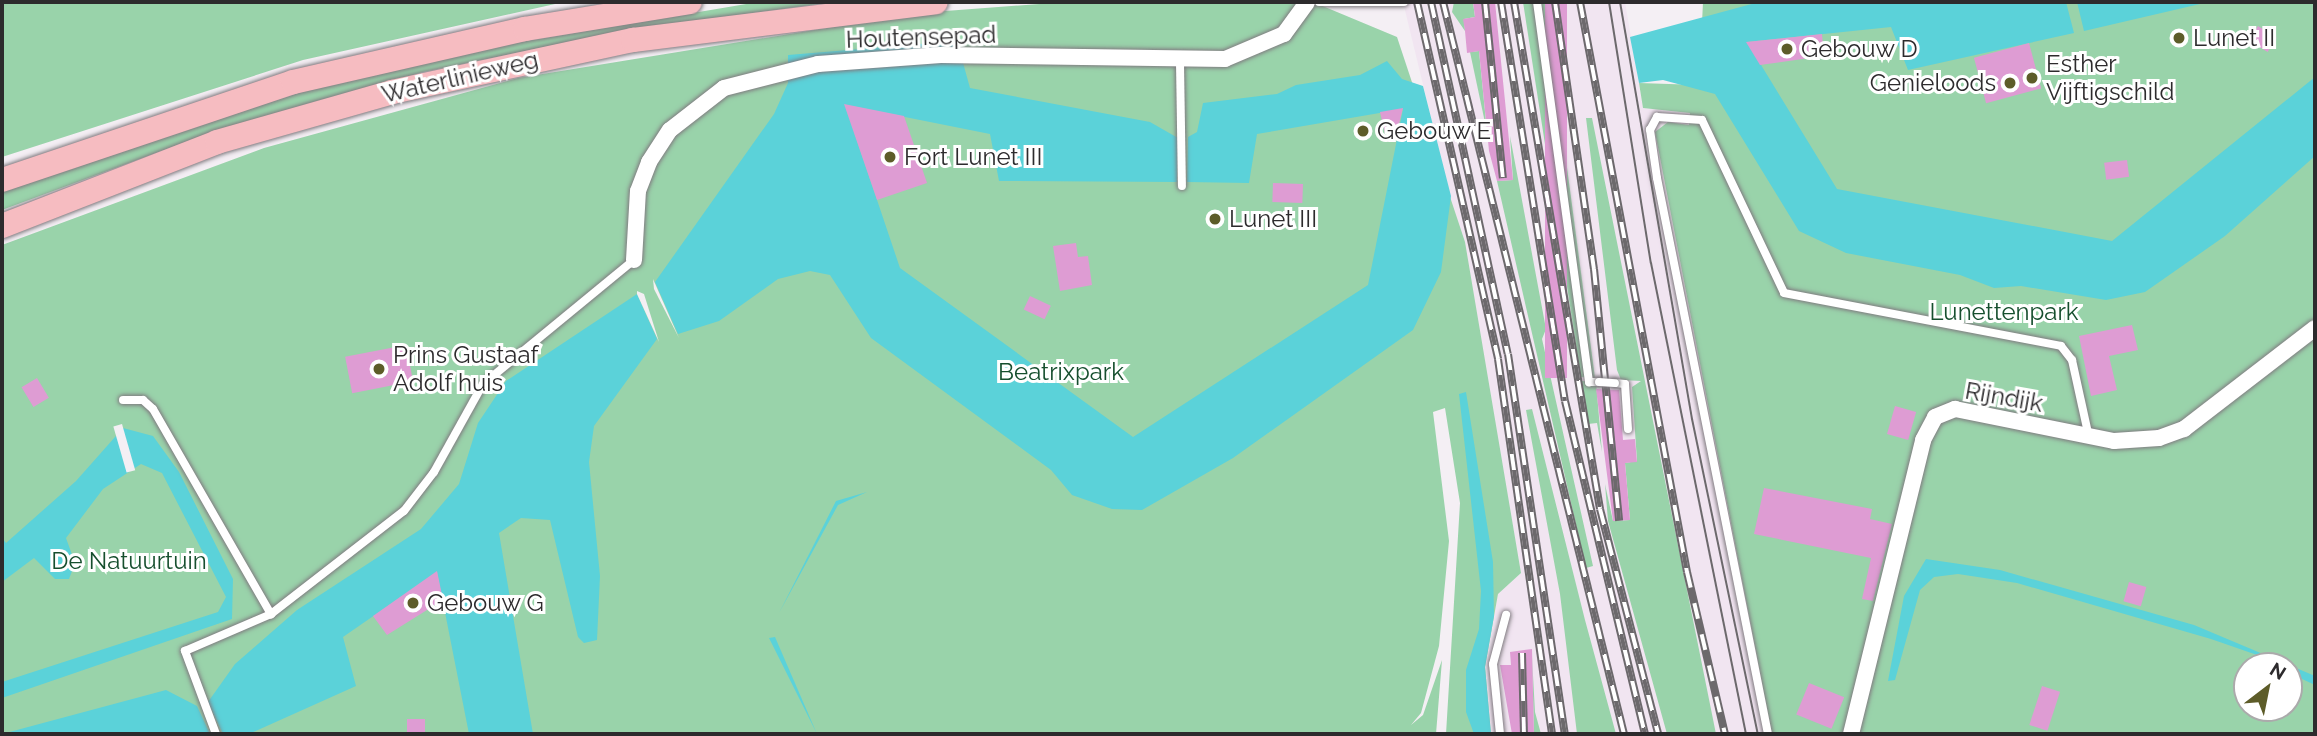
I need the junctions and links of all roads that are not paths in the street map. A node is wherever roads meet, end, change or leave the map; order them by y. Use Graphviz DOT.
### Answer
graph roads {
  1 [pos="691,2"];
  2 [pos="936,2"];
  3 [pos="1307,2"];
  4 [pos="1318,2"];
  5 [pos="1405,2"];
  6 [pos="1537,2"];
  7 [pos="1180,63"];
  8 [pos="2,180"];
  9 [pos="1182,186"];
  10 [pos="2,226"];
  11 [pos="634,260"];
  12 [pos="2315,327"];
  13 [pos="123,400"];
  14 [pos="1628,429"];
  15 [pos="2088,437"];
  16 [pos="271,614"];
  17 [pos="1506,615"];
  18 [pos="216,734"];
  19 [pos="1500,734"];
  20 [pos="1768,734"];
  21 [pos="1851,734"];
  1 -- 8 [label="main road, Waterlinieweg"];
  2 -- 10 [label="main road, Waterlinieweg"];
  3 -- 7 [label="street, Houtensepad"];
  4 -- 5 [label="lane"];
  6 -- 14 [label="lane, bridge"];
  7 -- 9 [label="lane"];
  7 -- 11 [label="street, Houtensepad"];
  11 -- 16 [label="lane"];
  12 -- 15 [label="street, Rijndijk"];
  13 -- 16 [label="lane"];
  15 -- 20 [label="lane"];
  15 -- 21 [label="street, Rijndijk"];
  16 -- 18 [label="lane"];
  17 -- 19 [label="lane"];
}
